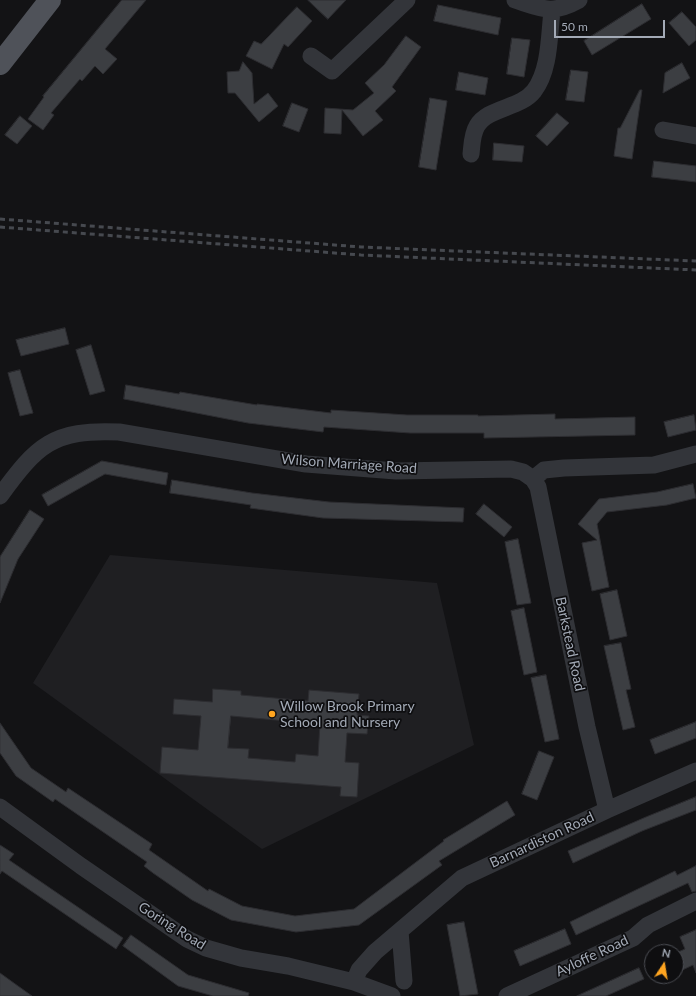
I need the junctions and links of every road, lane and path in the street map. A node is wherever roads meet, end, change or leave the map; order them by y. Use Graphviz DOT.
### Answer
graph roads {
  1 [pos="50,0"];
  2 [pos="407,0"];
  3 [pos="515,0"];
  4 [pos="579,0"];
  5 [pos="552,10"];
  6 [pos="310,56"];
  7 [pos="0,64"];
  8 [pos="663,130"];
  9 [pos="695,133"];
  10 [pos="471,154"];
  11 [pos="696,454"];
  12 [pos="533,479"];
  13 [pos="0,496"];
  14 [pos="696,771"];
  15 [pos="0,807"];
  16 [pos="606,810"];
  17 [pos="696,901"];
  18 [pos="400,931"];
  19 [pos="404,981"];
  20 [pos="354,982"];
  21 [pos="392,996"];
  22 [pos="507,996"];
  1 -- 7 [label="main road"];
  2 -- 6 [label="street"];
  3 -- 5 [label="street"];
  4 -- 5 [label="street"];
  5 -- 10 [label="street"];
  8 -- 9 [label="street"];
  11 -- 12 [label="street"];
  12 -- 13 [label="street, Wilson Marriage Road"];
  12 -- 16 [label="street, Barkstead Road"];
  14 -- 16 [label="street, Barnardiston Road"];
  15 -- 20 [label="street, Goring Road"];
  16 -- 18 [label="street, Barnardiston Road"];
  17 -- 22 [label="street, Ayloffe Road"];
  18 -- 19 [label="street"];
  18 -- 20 [label="street, Barnardiston Road"];
  20 -- 21 [label="street, Goring Road"];
}
